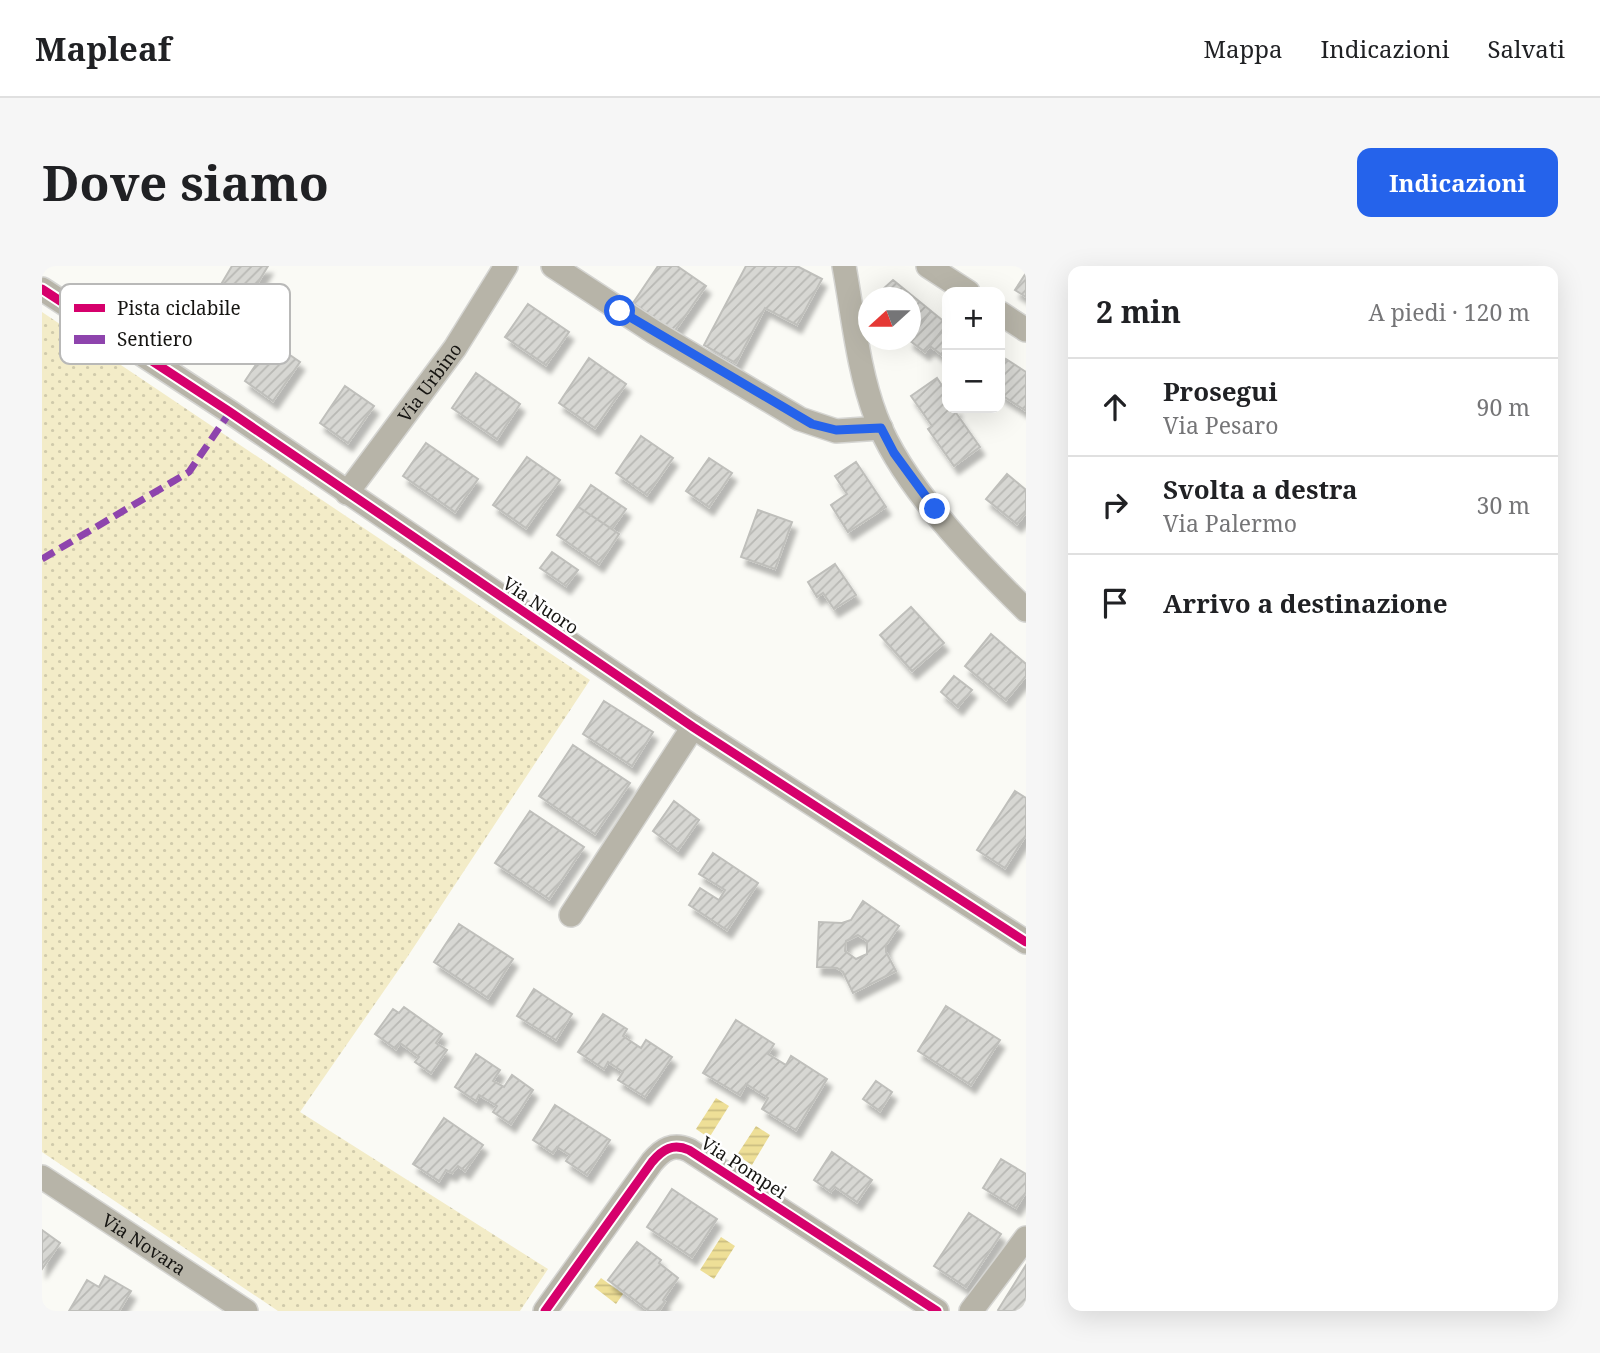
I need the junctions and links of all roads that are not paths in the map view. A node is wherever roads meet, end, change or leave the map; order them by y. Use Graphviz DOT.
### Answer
graph roads {
  1 [pos="506,266"];
  2 [pos="553,266"];
  3 [pos="844,266"];
  4 [pos="928,266"];
  5 [pos="960,287"];
  6 [pos="42,289"];
  7 [pos="60,301"];
  8 [pos="1005,316"];
  9 [pos="1026,330"];
  10 [pos="154,364"];
  11 [pos="881,428"];
  12 [pos="347,493"];
  13 [pos="1026,610"];
  14 [pos="693,727"];
  15 [pos="571,915"];
  16 [pos="1026,942"];
  17 [pos="42,1177"];
  18 [pos="1026,1238"];
  19 [pos="246,1311"];
  20 [pos="545,1311"];
  21 [pos="937,1311"];
  22 [pos="971,1311"];
  1 -- 12 [label="street, Via Urbino"];
  2 -- 11 [label="street"];
  3 -- 11 [label="street"];
  4 -- 5 [label="street"];
  6 -- 7 [label="street, Via Nuoro"];
  8 -- 9 [label="street"];
  10 -- 12 [label="street, Via Nuoro"];
  11 -- 13 [label="street"];
  12 -- 14 [label="street, Via Nuoro"];
  14 -- 15 [label="street"];
  14 -- 16 [label="street, Via Nuoro"];
  17 -- 19 [label="street, Via Novara"];
  18 -- 22 [label="street"];
  20 -- 21 [label="street, Via Pompei"];
}
